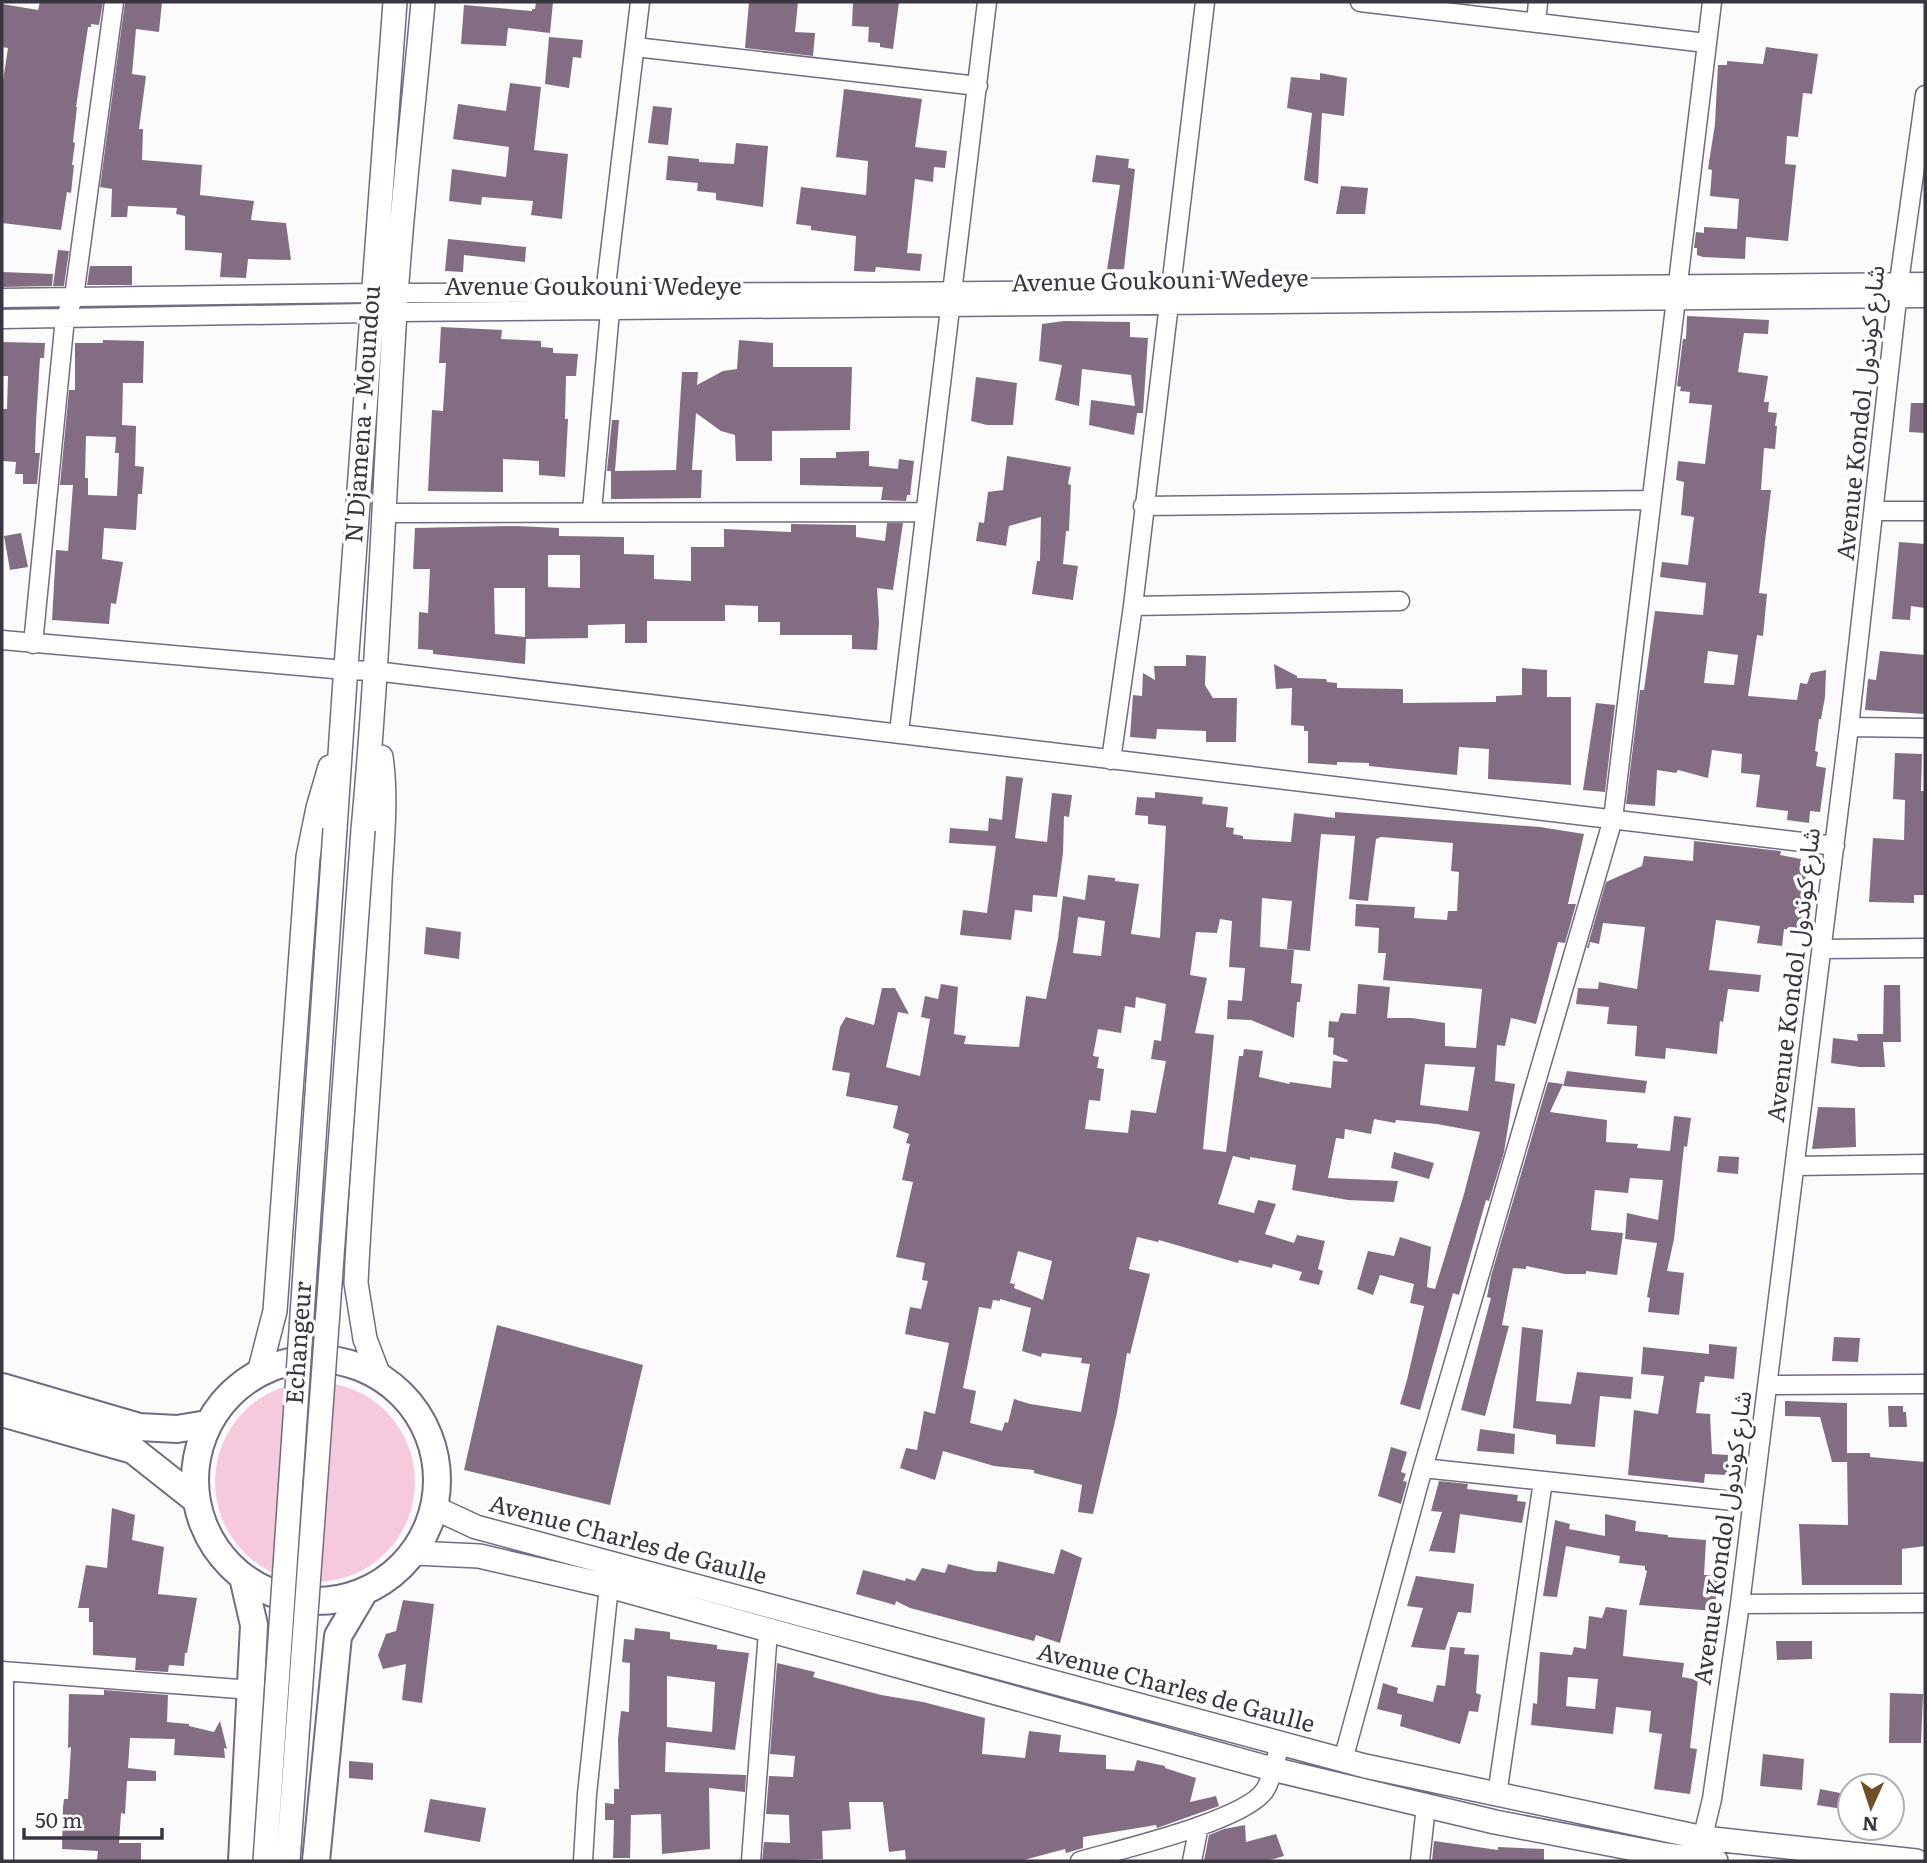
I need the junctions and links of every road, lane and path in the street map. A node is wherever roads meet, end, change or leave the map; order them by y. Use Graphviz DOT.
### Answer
graph roads {
  1 [pos="114,2"];
  2 [pos="395,2"];
  3 [pos="423,2"];
  4 [pos="640,2"];
  5 [pos="988,2"];
  6 [pos="1205,2"];
  7 [pos="1360,2"];
  8 [pos="1538,2"];
  9 [pos="1712,2"];
  10 [pos="1536,23"];
  11 [pos="1706,43"];
  12 [pos="635,47"];
  13 [pos="978,86"];
  14 [pos="1925,95"];
  15 [pos="1925,282"];
  16 [pos="1898,290"];
  17 [pos="1677,292"];
  18 [pos="1168,297"];
  19 [pos="2,298"];
  20 [pos="74,298"];
  21 [pos="1925,298"];
  22 [pos="951,300"];
  23 [pos="371,303"];
  24 [pos="395,303"];
  25 [pos="607,303"];
  26 [pos="65,318"];
  27 [pos="2,319"];
  28 [pos="1651,500"];
  29 [pos="1143,506"];
  30 [pos="592,511"];
  31 [pos="1875,511"];
  32 [pos="1925,511"];
  33 [pos="925,512"];
  34 [pos="382,513"];
  35 [pos="1400,601"];
  36 [pos="1133,606"];
  37 [pos="2,640"];
  38 [pos="33,644"];
  39 [pos="345,670"];
  40 [pos="375,671"];
  41 [pos="374,709"];
  42 [pos="341,727"];
  43 [pos="1849,727"];
  44 [pos="1925,727"];
  45 [pos="899,732"];
  46 [pos="1111,760"];
  47 [pos="1613,819"];
  48 [pos="363,830"];
  49 [pos="1835,845"];
  50 [pos="1925,948"];
  51 [pos="1822,949"];
  52 [pos="1925,1164"];
  53 [pos="1795,1166"];
  54 [pos="259,1373"];
  55 [pos="379,1376"];
  56 [pos="1925,1384"];
  57 [pos="1768,1385"];
  58 [pos="2,1387"];
  59 [pos="2,1413"];
  60 [pos="208,1424"];
  61 [pos="1423,1468"];
  62 [pos="1543,1481"];
  63 [pos="195,1499"];
  64 [pos="1752,1503"];
  65 [pos="435,1508"];
  66 [pos="414,1553"];
  67 [pos="243,1577"];
  68 [pos="667,1578"];
  69 [pos="609,1586"];
  70 [pos="364,1592"];
  71 [pos="662,1601"];
  72 [pos="1925,1603"];
  73 [pos="1740,1604"];
  74 [pos="768,1631"];
  75 [pos="975,1660"];
  76 [pos="3,1671"];
  77 [pos="967,1685"];
  78 [pos="252,1690"];
  79 [pos="1280,1743"];
  80 [pos="1343,1760"];
  81 [pos="1272,1769"];
  82 [pos="1497,1795"];
  83 [pos="1426,1806"];
  84 [pos="1199,1826"];
  85 [pos="1703,1855"];
  86 [pos="4,1861"];
  87 [pos="242,1861"];
  88 [pos="265,1861"];
  89 [pos="288,1861"];
  90 [pos="316,1861"];
  91 [pos="583,1861"];
  92 [pos="751,1861"];
  93 [pos="1080,1861"];
  94 [pos="1192,1861"];
  95 [pos="1420,1861"];
  96 [pos="1916,1861"];
  1 -- 20 [label="street"];
  2 -- 23 [label="main road, N'Djamena - Moundou"];
  3 -- 24 [label="main road, N'Djamena - Moundou"];
  4 -- 12 [label="street"];
  5 -- 13 [label="street"];
  6 -- 18 [label="street"];
  7 -- 10 [label="street"];
  8 -- 10 [label="street"];
  9 -- 11 [label="street"];
  10 -- 11 [label="street"];
  11 -- 17 [label="street"];
  12 -- 13 [label="street"];
  12 -- 25 [label="street"];
  13 -- 22 [label="street"];
  14 -- 16 [label="street, Avenue Kondol شارع كوندول"];
  15 -- 16 [label="street, Avenue Goukouni Wedeye"];
  16 -- 17 [label="street, Avenue Goukouni Wedeye"];
  16 -- 21 [label="street, Avenue Goukouni Wedeye"];
  16 -- 31 [label="street, Avenue Kondol شارع كوندول"];
  17 -- 18 [label="street, Avenue Goukouni Wedeye"];
  17 -- 28 [label="street"];
  18 -- 22 [label="street, Avenue Goukouni Wedeye"];
  18 -- 29 [label="street"];
  19 -- 20 [label="street"];
  20 -- 23 [label="street"];
  20 -- 26 [label="street"];
  22 -- 25 [label="street, Avenue Goukouni Wedeye"];
  22 -- 33 [label="street"];
  23 -- 26 [label="street"];
  23 -- 39 [label="main road, N'Djamena - Moundou"];
  24 -- 25 [label="street, Avenue Goukouni Wedeye"];
  24 -- 34 [label="main road, N'Djamena - Moundou"];
  25 -- 30 [label="street"];
  26 -- 27 [label="street"];
  26 -- 38 [label="street"];
  28 -- 29 [label="street"];
  28 -- 47 [label="street"];
  29 -- 36 [label="street"];
  30 -- 33 [label="street"];
  30 -- 34 [label="street"];
  31 -- 32 [label="street"];
  31 -- 43 [label="street, Avenue Kondol شارع كوندول"];
  33 -- 45 [label="street"];
  34 -- 40 [label="main road, N'Djamena - Moundou"];
  35 -- 36 [label="street"];
  36 -- 46 [label="street"];
  37 -- 38 [label="street"];
  38 -- 39 [label="street"];
  39 -- 40 [label="street"];
  39 -- 42 [label="main road, N'Djamena - Moundou"];
  40 -- 41 [label="main road, N'Djamena - Moundou"];
  40 -- 45 [label="street"];
  41 -- 48 [label="main road, N'Djamena - Moundou"];
  41 -- 55 [label="main road"];
  42 -- 54 [label="main road"];
  42 -- 88 [label="main road, N'Djamena - Moundou, bridge"];
  43 -- 44 [label="street"];
  43 -- 49 [label="street, Avenue Kondol شارع كوندول"];
  45 -- 46 [label="street"];
  46 -- 47 [label="street"];
  47 -- 49 [label="street"];
  47 -- 61 [label="street"];
  48 -- 89 [label="main road, Echangeur, bridge"];
  49 -- 51 [label="street, Avenue Kondol شارع كوندول"];
  50 -- 51 [label="street"];
  51 -- 53 [label="street, Avenue Kondol شارع كوندول"];
  52 -- 53 [label="street"];
  53 -- 57 [label="street, Avenue Kondol شارع كوندول"];
  54 -- 55 [label="highway"];
  54 -- 60 [label="highway"];
  55 -- 65 [label="highway"];
  56 -- 57 [label="street"];
  57 -- 64 [label="street, Avenue Kondol شارع كوندول"];
  58 -- 60 [label="highway"];
  59 -- 63 [label="highway"];
  60 -- 63 [label="highway"];
  61 -- 62 [label="street"];
  61 -- 80 [label="street"];
  62 -- 64 [label="street"];
  62 -- 82 [label="street"];
  63 -- 67 [label="highway"];
  64 -- 73 [label="street, Avenue Kondol شارع كوندول"];
  65 -- 66 [label="highway"];
  65 -- 68 [label="main road, Avenue Charles de Gaulle"];
  66 -- 69 [label="main road, Avenue Charles de Gaulle"];
  66 -- 70 [label="highway"];
  67 -- 70 [label="highway"];
  67 -- 78 [label="highway"];
  68 -- 71 [label="main road"];
  68 -- 75 [label="main road, Avenue Charles de Gaulle"];
  69 -- 71 [label="main road, Avenue Charles de Gaulle"];
  69 -- 91 [label="street"];
  70 -- 90 [label="highway"];
  71 -- 74 [label="main road, Avenue Charles de Gaulle"];
  72 -- 73 [label="street"];
  73 -- 85 [label="street, Avenue Kondol شارع كوندول"];
  74 -- 77 [label="main road, Avenue Charles de Gaulle"];
  74 -- 92 [label="street"];
  75 -- 77 [label="main road"];
  75 -- 79 [label="main road, Avenue Charles de Gaulle"];
  76 -- 78 [label="street"];
  76 -- 86 [label="street"];
  77 -- 81 [label="main road, Avenue Charles de Gaulle"];
  78 -- 87 [label="highway"];
  79 -- 80 [label="main road, Avenue Charles de Gaulle"];
  79 -- 81 [label="street"];
  80 -- 82 [label="main road, Avenue Charles de Gaulle"];
  81 -- 83 [label="main road, Avenue Charles de Gaulle"];
  81 -- 84 [label="street"];
  82 -- 85 [label="main road, Avenue Charles de Gaulle"];
  83 -- 85 [label="main road, Avenue Charles de Gaulle"];
  83 -- 95 [label="street"];
  84 -- 93 [label="street"];
  84 -- 94 [label="street"];
  85 -- 96 [label="main road, Avenue Charles de Gaulle"];
}
